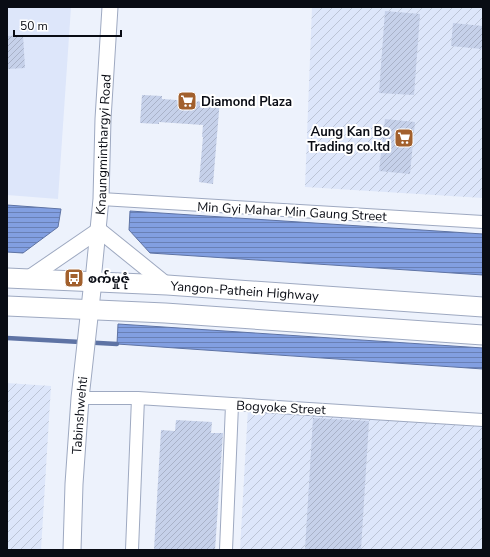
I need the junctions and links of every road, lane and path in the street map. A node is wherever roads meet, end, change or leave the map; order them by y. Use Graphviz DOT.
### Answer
graph roads {
  1 [pos="110,7"];
  2 [pos="101,199"];
  3 [pos="483,222"];
  4 [pos="99,230"];
  5 [pos="7,278"];
  6 [pos="26,280"];
  7 [pos="93,281"];
  8 [pos="167,285"];
  9 [pos="7,306"];
  10 [pos="483,307"];
  11 [pos="91,309"];
  12 [pos="483,335"];
  13 [pos="80,398"];
  14 [pos="138,398"];
  15 [pos="232,404"];
  16 [pos="483,420"];
  17 [pos="72,550"];
  18 [pos="132,550"];
  19 [pos="226,550"];
  1 -- 2 [label="street, Knaungminthargyi Road"];
  2 -- 3 [label="street, Min Gyi Mahar Min Gaung Street"];
  2 -- 4 [label="street, Knaungminthargyi Road"];
  4 -- 6 [label="street"];
  4 -- 7 [label="street, Knaungminthargyi Road"];
  4 -- 8 [label="street"];
  5 -- 6 [label="main road, Yangon-Pathein Highway"];
  6 -- 7 [label="main road, Yangon-Pathein Highway"];
  7 -- 8 [label="main road, Yangon-Pathein Highway"];
  7 -- 11 [label="main road, Tabinshwehti"];
  8 -- 10 [label="main road, Yangon-Pathein Highway"];
  9 -- 11 [label="main road"];
  11 -- 12 [label="main road"];
  11 -- 13 [label="main road, Tabinshwehti"];
  13 -- 14 [label="street, Bogyoke Street"];
  13 -- 17 [label="main road, Tabinshwehti"];
  14 -- 15 [label="street, Bogyoke Street"];
  14 -- 18 [label="street"];
  15 -- 16 [label="street, Bogyoke Street"];
  15 -- 19 [label="street"];
}
